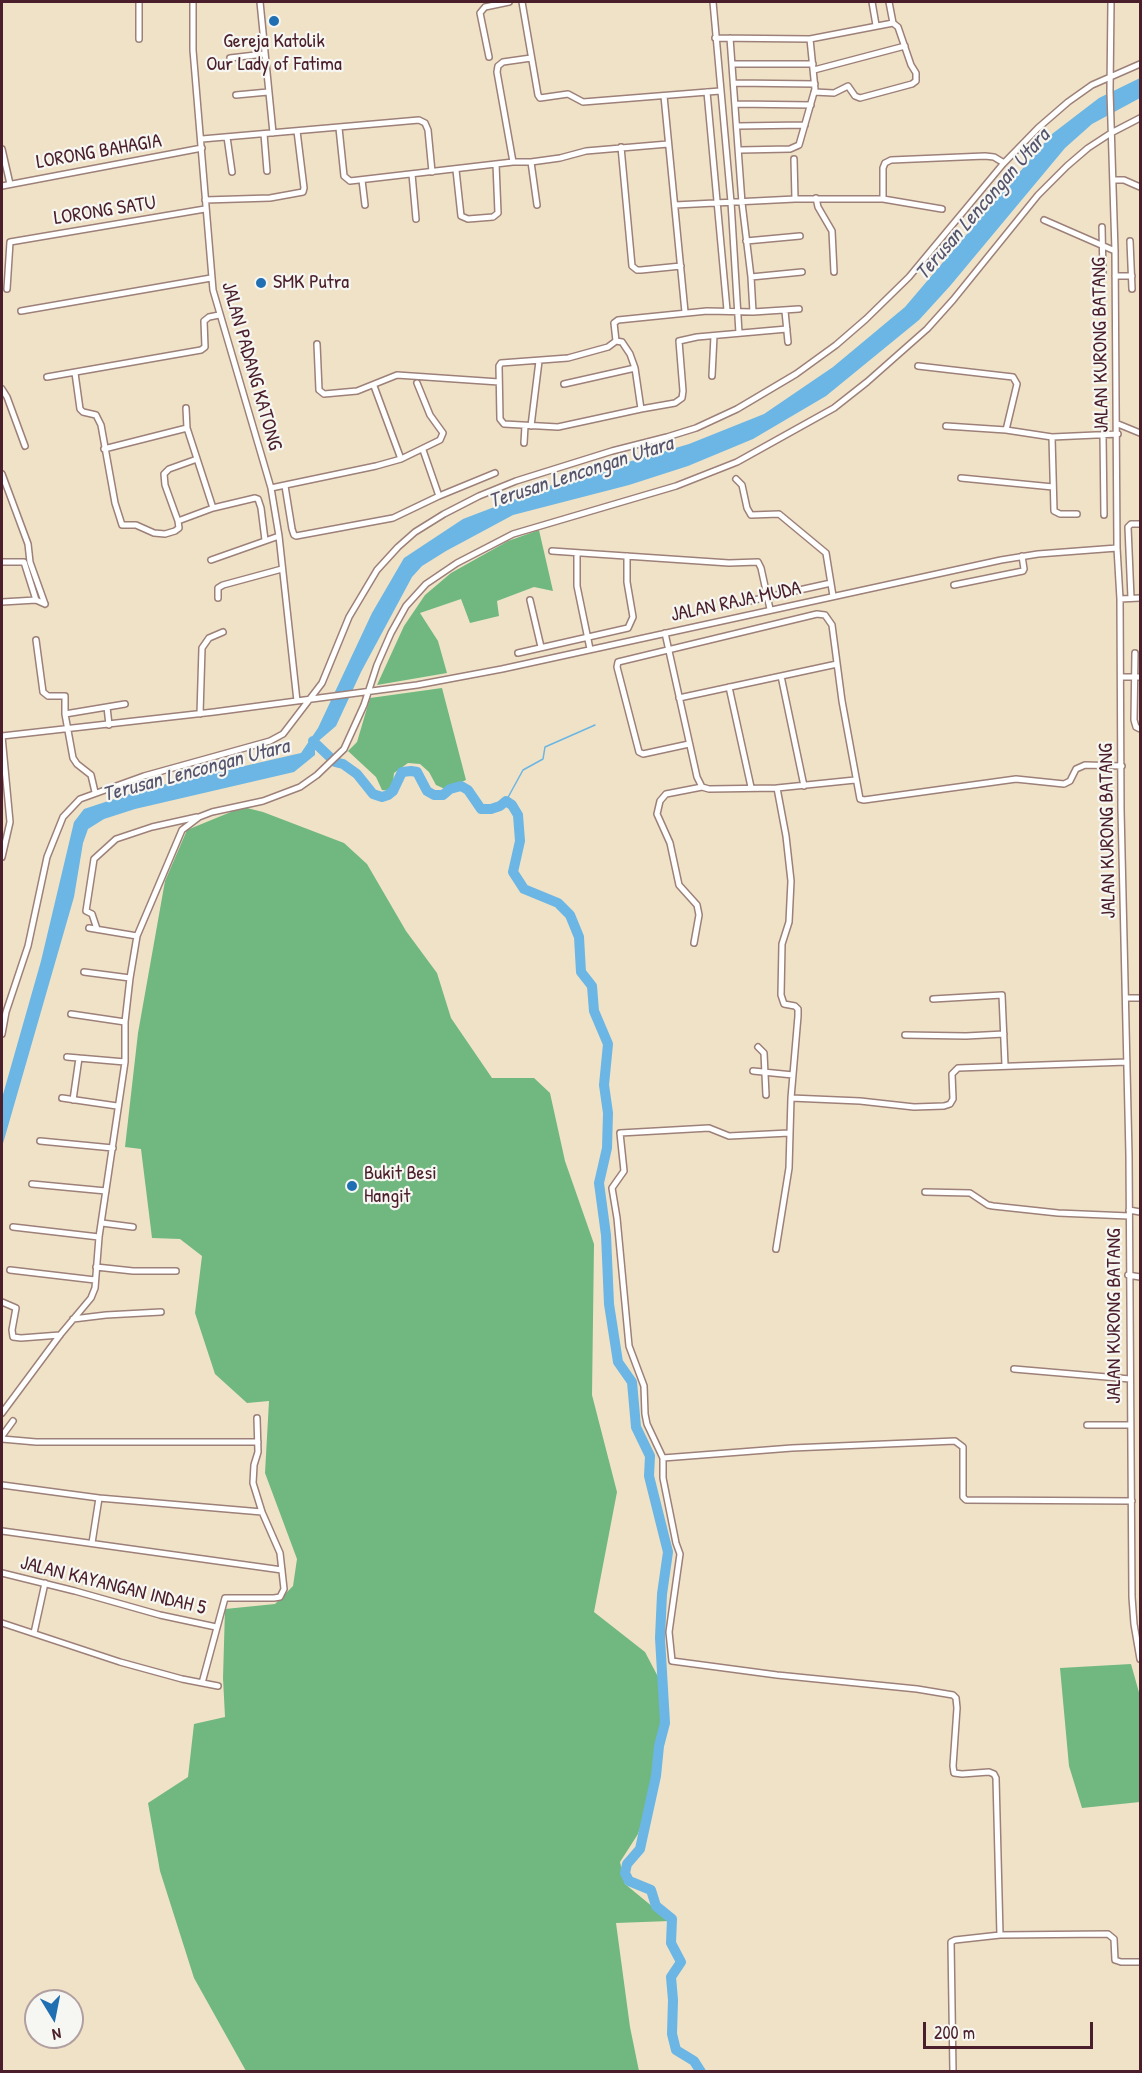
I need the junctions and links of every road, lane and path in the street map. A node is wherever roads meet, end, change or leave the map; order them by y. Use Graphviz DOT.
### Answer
graph roads {
  1 [pos="139,2"];
  2 [pos="193,2"];
  3 [pos="260,2"];
  4 [pos="509,2"];
  5 [pos="522,2"];
  6 [pos="712,2"];
  7 [pos="872,2"];
  8 [pos="889,2"];
  9 [pos="1111,2"];
  10 [pos="489,3"];
  11 [pos="893,23"];
  12 [pos="876,26"];
  13 [pos="715,38"];
  14 [pos="730,38"];
  15 [pos="139,39"];
  16 [pos="810,39"];
  17 [pos="905,46"];
  18 [pos="264,54"];
  19 [pos="489,57"];
  20 [pos="230,58"];
  21 [pos="531,58"];
  22 [pos="732,64"];
  23 [pos="1140,64"];
  24 [pos="814,67"];
  25 [pos="1110,76"];
  26 [pos="735,83"];
  27 [pos="815,84"];
  28 [pos="720,91"];
  29 [pos="268,92"];
  30 [pos="707,92"];
  31 [pos="814,92"];
  32 [pos="236,95"];
  33 [pos="664,96"];
  34 [pos="736,104"];
  35 [pos="811,105"];
  36 [pos="1140,118"];
  37 [pos="805,125"];
  38 [pos="738,126"];
  39 [pos="339,128"];
  40 [pos="297,131"];
  41 [pos="1111,131"];
  42 [pos="273,133"];
  43 [pos="264,134"];
  44 [pos="227,137"];
  45 [pos="202,139"];
  46 [pos="668,144"];
  47 [pos="621,147"];
  48 [pos="202,148"];
  49 [pos="2,149"];
  50 [pos="740,150"];
  51 [pos="794,159"];
  52 [pos="513,162"];
  53 [pos="531,162"];
  54 [pos="1004,163"];
  55 [pos="496,164"];
  56 [pos="456,170"];
  57 [pos="267,171"];
  58 [pos="232,172"];
  59 [pos="432,172"];
  60 [pos="412,174"];
  61 [pos="362,180"];
  62 [pos="1113,180"];
  63 [pos="10,184"];
  64 [pos="2,186"];
  65 [pos="1140,187"];
  66 [pos="816,198"];
  67 [pos="795,199"];
  68 [pos="882,199"];
  69 [pos="205,200"];
  70 [pos="717,202"];
  71 [pos="730,202"];
  72 [pos="742,203"];
  73 [pos="537,205"];
  74 [pos="675,205"];
  75 [pos="365,206"];
  76 [pos="205,209"];
  77 [pos="942,209"];
  78 [pos="416,219"];
  79 [pos="1044,220"];
  80 [pos="1102,227"];
  81 [pos="800,236"];
  82 [pos="746,241"];
  83 [pos="1130,241"];
  84 [pos="1103,246"];
  85 [pos="1115,251"];
  86 [pos="681,266"];
  87 [pos="802,272"];
  88 [pos="834,272"];
  89 [pos="1103,274"];
  90 [pos="1115,276"];
  91 [pos="1132,276"];
  92 [pos="751,277"];
  93 [pos="211,278"];
  94 [pos="7,289"];
  95 [pos="1132,290"];
  96 [pos="799,309"];
  97 [pos="727,310"];
  98 [pos="737,310"];
  99 [pos="21,311"];
  100 [pos="785,311"];
  101 [pos="685,312"];
  102 [pos="753,312"];
  103 [pos="219,315"];
  104 [pos="787,329"];
  105 [pos="739,333"];
  106 [pos="714,336"];
  107 [pos="616,338"];
  108 [pos="788,342"];
  109 [pos="317,344"];
  110 [pos="539,361"];
  111 [pos="918,366"];
  112 [pos="635,368"];
  113 [pos="75,373"];
  114 [pos="712,376"];
  115 [pos="47,377"];
  116 [pos="499,382"];
  117 [pos="417,383"];
  118 [pos="564,384"];
  119 [pos="374,386"];
  120 [pos="2,389"];
  121 [pos="186,408"];
  122 [pos="641,409"];
  123 [pos="1118,424"];
  124 [pos="528,426"];
  125 [pos="946,426"];
  126 [pos="187,428"];
  127 [pos="1006,430"];
  128 [pos="1140,433"];
  129 [pos="1103,434"];
  130 [pos="1118,434"];
  131 [pos="1052,437"];
  132 [pos="524,444"];
  133 [pos="25,446"];
  134 [pos="104,449"];
  135 [pos="423,450"];
  136 [pos="197,459"];
  137 [pos="401,459"];
  138 [pos="495,473"];
  139 [pos="2,474"];
  140 [pos="736,478"];
  141 [pos="961,478"];
  142 [pos="285,486"];
  143 [pos="1053,487"];
  144 [pos="271,488"];
  145 [pos="439,496"];
  146 [pos="213,508"];
  147 [pos="1077,513"];
  148 [pos="1104,515"];
  149 [pos="178,521"];
  150 [pos="1140,524"];
  151 [pos="279,536"];
  152 [pos="265,540"];
  153 [pos="1117,548"];
  154 [pos="552,551"];
  155 [pos="577,553"];
  156 [pos="627,556"];
  157 [pos="1022,556"];
  158 [pos="211,560"];
  159 [pos="2,562"];
  160 [pos="282,569"];
  161 [pos="831,583"];
  162 [pos="954,585"];
  163 [pos="833,596"];
  164 [pos="767,597"];
  165 [pos="218,598"];
  166 [pos="1131,598"];
  167 [pos="1140,598"];
  168 [pos="1120,599"];
  169 [pos="36,600"];
  170 [pos="530,600"];
  171 [pos="2,602"];
  172 [pos="745,602"];
  173 [pos="770,609"];
  174 [pos="223,632"];
  175 [pos="665,633"];
  176 [pos="588,638"];
  177 [pos="36,640"];
  178 [pos="541,647"];
  179 [pos="668,648"];
  180 [pos="590,649"];
  181 [pos="518,652"];
  182 [pos="1135,653"];
  183 [pos="837,664"];
  184 [pos="781,676"];
  185 [pos="1121,677"];
  186 [pos="1137,677"];
  187 [pos="729,687"];
  188 [pos="365,693"];
  189 [pos="679,698"];
  190 [pos="307,700"];
  191 [pos="297,701"];
  192 [pos="125,704"];
  193 [pos="107,707"];
  194 [pos="65,714"];
  195 [pos="200,714"];
  196 [pos="109,725"];
  197 [pos="68,729"];
  198 [pos="1140,729"];
  199 [pos="2,736"];
  200 [pos="689,744"];
  201 [pos="1122,766"];
  202 [pos="855,780"];
  203 [pos="804,786"];
  204 [pos="702,787"];
  205 [pos="751,787"];
  206 [pos="777,788"];
  207 [pos="95,792"];
  208 [pos="199,817"];
  209 [pos="2,857"];
  210 [pos="89,928"];
  211 [pos="98,929"];
  212 [pos="137,936"];
  213 [pos="694,943"];
  214 [pos="84,972"];
  215 [pos="130,978"];
  216 [pos="1126,998"];
  217 [pos="1140,998"];
  218 [pos="933,999"];
  219 [pos="71,1014"];
  220 [pos="125,1022"];
  221 [pos="2,1034"];
  222 [pos="1004,1034"];
  223 [pos="905,1035"];
  224 [pos="759,1047"];
  225 [pos="67,1057"];
  226 [pos="79,1058"];
  227 [pos="124,1062"];
  228 [pos="1127,1062"];
  229 [pos="1005,1065"];
  230 [pos="753,1071"];
  231 [pos="765,1073"];
  232 [pos="793,1075"];
  233 [pos="766,1095"];
  234 [pos="62,1098"];
  235 [pos="791,1098"];
  236 [pos="73,1101"];
  237 [pos="117,1106"];
  238 [pos="789,1133"];
  239 [pos="40,1141"];
  240 [pos="113,1148"];
  241 [pos="32,1184"];
  242 [pos="106,1191"];
  243 [pos="925,1192"];
  244 [pos="1140,1212"];
  245 [pos="1129,1213"];
  246 [pos="102,1223"];
  247 [pos="13,1227"];
  248 [pos="134,1227"];
  249 [pos="99,1237"];
  250 [pos="776,1249"];
  251 [pos="96,1267"];
  252 [pos="10,1270"];
  253 [pos="176,1271"];
  254 [pos="1128,1275"];
  255 [pos="1140,1277"];
  256 [pos="95,1280"];
  257 [pos="2,1302"];
  258 [pos="161,1312"];
  259 [pos="73,1320"];
  260 [pos="60,1335"];
  261 [pos="1014,1369"];
  262 [pos="1130,1379"];
  263 [pos="2,1413"];
  264 [pos="257,1418"];
  265 [pos="13,1420"];
  266 [pos="1087,1425"];
  267 [pos="1131,1425"];
  268 [pos="2,1438"];
  269 [pos="258,1442"];
  270 [pos="663,1458"];
  271 [pos="2,1485"];
  272 [pos="99,1498"];
  273 [pos="1132,1501"];
  274 [pos="262,1512"];
  275 [pos="2,1531"];
  276 [pos="92,1544"];
  277 [pos="282,1570"];
  278 [pos="1133,1572"];
  279 [pos="1140,1572"];
  280 [pos="2,1573"];
  281 [pos="45,1583"];
  282 [pos="2,1623"];
  283 [pos="216,1627"];
  284 [pos="34,1633"];
  285 [pos="1140,1659"];
  286 [pos="202,1683"];
  287 [pos="218,1686"];
  288 [pos="1000,1935"];
  289 [pos="1140,1962"];
  290 [pos="953,2072"];
  1 -- 15 [label="street"];
  2 -- 45 [label="street, JALAN PADANG KATONG"];
  3 -- 18 [label="street"];
  4 -- 10 [label="street"];
  5 -- 21 [label="street"];
  6 -- 13 [label="street"];
  7 -- 12 [label="street"];
  8 -- 11 [label="street"];
  9 -- 25 [label="street, JALAN KURONG BATANG"];
  10 -- 19 [label="street"];
  11 -- 12 [label="street"];
  11 -- 17 [label="street"];
  12 -- 16 [label="street"];
  13 -- 14 [label="street"];
  13 -- 28 [label="street"];
  14 -- 16 [label="street"];
  14 -- 22 [label="street"];
  16 -- 24 [label="street"];
  17 -- 24 [label="street"];
  17 -- 31 [label="street"];
  18 -- 20 [label="street"];
  18 -- 29 [label="street"];
  21 -- 33 [label="street"];
  21 -- 52 [label="street"];
  22 -- 24 [label="street"];
  22 -- 26 [label="street"];
  23 -- 25 [label="street"];
  24 -- 27 [label="street"];
  25 -- 41 [label="street, JALAN KURONG BATANG"];
  25 -- 54 [label="street"];
  26 -- 27 [label="street"];
  26 -- 34 [label="street"];
  27 -- 31 [label="street"];
  28 -- 30 [label="street"];
  28 -- 71 [label="street"];
  29 -- 32 [label="street"];
  29 -- 42 [label="street"];
  30 -- 33 [label="street"];
  30 -- 70 [label="street"];
  31 -- 35 [label="street"];
  33 -- 46 [label="street"];
  34 -- 35 [label="street"];
  34 -- 38 [label="street"];
  35 -- 37 [label="street"];
  36 -- 41 [label="street"];
  37 -- 38 [label="street"];
  37 -- 50 [label="street"];
  38 -- 50 [label="street"];
  39 -- 40 [label="street"];
  39 -- 59 [label="street"];
  39 -- 61 [label="street"];
  40 -- 42 [label="street"];
  40 -- 69 [label="street"];
  41 -- 62 [label="street, JALAN KURONG BATANG"];
  41 -- 188 [label="street"];
  42 -- 43 [label="street"];
  43 -- 44 [label="street"];
  43 -- 57 [label="street"];
  44 -- 45 [label="street"];
  44 -- 58 [label="street"];
  45 -- 48 [label="street, JALAN PADANG KATONG"];
  46 -- 47 [label="street"];
  46 -- 74 [label="street"];
  47 -- 53 [label="street"];
  47 -- 86 [label="street"];
  48 -- 63 [label="street, LORONG BAHAGIA"];
  48 -- 69 [label="street, JALAN PADANG KATONG"];
  49 -- 63 [label="street"];
  50 -- 72 [label="street"];
  51 -- 67 [label="street"];
  52 -- 53 [label="street"];
  52 -- 55 [label="street"];
  53 -- 73 [label="street"];
  54 -- 68 [label="street"];
  54 -- 190 [label="street"];
  55 -- 56 [label="street"];
  55 -- 56 [label="street"];
  56 -- 59 [label="street"];
  59 -- 60 [label="street"];
  60 -- 61 [label="street"];
  60 -- 78 [label="street"];
  61 -- 75 [label="street"];
  62 -- 65 [label="street"];
  62 -- 85 [label="street, JALAN KURONG BATANG"];
  63 -- 64 [label="street, LORONG BAHAGIA"];
  66 -- 67 [label="street"];
  66 -- 68 [label="street"];
  66 -- 88 [label="street"];
  67 -- 72 [label="street"];
  68 -- 77 [label="street"];
  69 -- 76 [label="street, JALAN PADANG KATONG"];
  70 -- 71 [label="street"];
  70 -- 74 [label="street"];
  70 -- 97 [label="street"];
  71 -- 72 [label="street"];
  71 -- 98 [label="street"];
  72 -- 82 [label="street"];
  74 -- 86 [label="street"];
  76 -- 93 [label="street, JALAN PADANG KATONG"];
  76 -- 94 [label="street, LORONG SATU"];
  79 -- 84 [label="street"];
  80 -- 84 [label="street"];
  81 -- 82 [label="street"];
  82 -- 92 [label="street"];
  83 -- 91 [label="street"];
  84 -- 85 [label="street"];
  84 -- 89 [label="street"];
  85 -- 90 [label="street, JALAN KURONG BATANG"];
  86 -- 101 [label="street"];
  87 -- 92 [label="street"];
  90 -- 91 [label="street"];
  90 -- 123 [label="street, JALAN KURONG BATANG"];
  91 -- 95 [label="street"];
  92 -- 102 [label="street"];
  93 -- 99 [label="street"];
  93 -- 103 [label="street, JALAN PADANG KATONG"];
  96 -- 100 [label="street"];
  97 -- 98 [label="street"];
  97 -- 101 [label="street"];
  98 -- 102 [label="street"];
  98 -- 105 [label="street"];
  100 -- 102 [label="street"];
  100 -- 104 [label="street"];
  101 -- 107 [label="street"];
  103 -- 113 [label="street"];
  103 -- 144 [label="street, JALAN PADANG KATONG"];
  104 -- 105 [label="street"];
  104 -- 108 [label="street"];
  105 -- 106 [label="street"];
  106 -- 114 [label="street"];
  106 -- 122 [label="street"];
  107 -- 110 [label="street"];
  107 -- 112 [label="street"];
  109 -- 119 [label="street"];
  110 -- 116 [label="street"];
  110 -- 124 [label="street"];
  111 -- 127 [label="street"];
  112 -- 118 [label="street"];
  112 -- 122 [label="street"];
  113 -- 115 [label="street"];
  113 -- 134 [label="street"];
  116 -- 119 [label="street"];
  116 -- 124 [label="street"];
  117 -- 135 [label="street"];
  119 -- 137 [label="street"];
  120 -- 133 [label="street"];
  121 -- 126 [label="street"];
  122 -- 124 [label="street"];
  123 -- 128 [label="street"];
  123 -- 130 [label="street, JALAN KURONG BATANG"];
  124 -- 132 [label="street"];
  125 -- 127 [label="street"];
  126 -- 134 [label="street"];
  126 -- 136 [label="street"];
  127 -- 131 [label="street"];
  129 -- 130 [label="street"];
  129 -- 131 [label="street"];
  129 -- 148 [label="street"];
  130 -- 153 [label="street, JALAN KURONG BATANG"];
  131 -- 143 [label="street"];
  134 -- 149 [label="street"];
  135 -- 137 [label="street"];
  135 -- 145 [label="street"];
  136 -- 146 [label="street"];
  136 -- 149 [label="street"];
  137 -- 142 [label="street"];
  138 -- 145 [label="street"];
  139 -- 169 [label="street"];
  140 -- 161 [label="street"];
  141 -- 143 [label="street"];
  142 -- 144 [label="street"];
  142 -- 145 [label="street"];
  143 -- 147 [label="street"];
  144 -- 151 [label="street, JALAN PADANG KATONG"];
  146 -- 149 [label="street"];
  146 -- 152 [label="street"];
  150 -- 166 [label="street"];
  151 -- 152 [label="street"];
  151 -- 160 [label="street, JALAN PADANG KATONG"];
  152 -- 158 [label="street"];
  153 -- 157 [label="street, JALAN RAJA MUDA"];
  153 -- 168 [label="street, JALAN KURONG BATANG"];
  154 -- 155 [label="street"];
  155 -- 156 [label="street"];
  155 -- 176 [label="street"];
  156 -- 164 [label="street"];
  156 -- 176 [label="street"];
  157 -- 162 [label="street"];
  157 -- 163 [label="street, JALAN RAJA MUDA"];
  159 -- 169 [label="street"];
  160 -- 165 [label="street"];
  160 -- 191 [label="street, JALAN PADANG KATONG"];
  161 -- 163 [label="street"];
  161 -- 164 [label="street"];
  163 -- 173 [label="street, JALAN RAJA MUDA"];
  164 -- 172 [label="street"];
  164 -- 173 [label="street"];
  166 -- 167 [label="street"];
  166 -- 168 [label="street"];
  168 -- 185 [label="street, JALAN KURONG BATANG"];
  169 -- 171 [label="street"];
  170 -- 178 [label="street"];
  173 -- 175 [label="street, JALAN RAJA MUDA"];
  174 -- 195 [label="street"];
  175 -- 179 [label="street"];
  175 -- 180 [label="street, JALAN RAJA MUDA"];
  176 -- 178 [label="street"];
  176 -- 180 [label="street"];
  177 -- 194 [label="street"];
  178 -- 181 [label="street"];
  179 -- 183 [label="street"];
  179 -- 189 [label="street"];
  179 -- 200 [label="street"];
  180 -- 188 [label="street, JALAN RAJA MUDA"];
  182 -- 186 [label="street"];
  183 -- 184 [label="street"];
  183 -- 202 [label="street"];
  184 -- 187 [label="street"];
  184 -- 203 [label="street"];
  185 -- 186 [label="street"];
  185 -- 201 [label="street, JALAN KURONG BATANG"];
  186 -- 198 [label="street"];
  187 -- 189 [label="street"];
  187 -- 205 [label="street"];
  188 -- 190 [label="street, JALAN RAJA MUDA"];
  188 -- 208 [label="street"];
  189 -- 200 [label="street"];
  190 -- 191 [label="street, JALAN RAJA MUDA"];
  190 -- 207 [label="street"];
  191 -- 195 [label="street, JALAN RAJA MUDA"];
  192 -- 193 [label="street"];
  193 -- 194 [label="street"];
  193 -- 196 [label="street"];
  194 -- 197 [label="street"];
  195 -- 196 [label="street, JALAN RAJA MUDA"];
  196 -- 197 [label="street, JALAN RAJA MUDA"];
  197 -- 199 [label="street, JALAN RAJA MUDA"];
  197 -- 207 [label="street"];
  199 -- 209 [label="street"];
  200 -- 204 [label="street"];
  201 -- 202 [label="street"];
  201 -- 216 [label="street, JALAN KURONG BATANG"];
  202 -- 203 [label="street"];
  203 -- 206 [label="street"];
  204 -- 205 [label="street"];
  204 -- 213 [label="street"];
  205 -- 206 [label="street"];
  206 -- 232 [label="street"];
  207 -- 221 [label="street"];
  208 -- 211 [label="street"];
  208 -- 212 [label="street"];
  210 -- 211 [label="street"];
  211 -- 212 [label="street"];
  212 -- 215 [label="street"];
  214 -- 215 [label="street"];
  215 -- 220 [label="street"];
  216 -- 217 [label="street"];
  216 -- 228 [label="street, JALAN KURONG BATANG"];
  218 -- 222 [label="street"];
  219 -- 220 [label="street"];
  220 -- 227 [label="street"];
  222 -- 223 [label="street"];
  222 -- 229 [label="street"];
  224 -- 231 [label="street"];
  225 -- 226 [label="street"];
  226 -- 227 [label="street"];
  226 -- 236 [label="street"];
  227 -- 237 [label="street"];
  228 -- 229 [label="street"];
  228 -- 245 [label="street, JALAN KURONG BATANG"];
  229 -- 235 [label="street"];
  230 -- 231 [label="street"];
  231 -- 232 [label="street"];
  231 -- 233 [label="street"];
  232 -- 235 [label="street"];
  234 -- 236 [label="street"];
  235 -- 238 [label="street"];
  236 -- 237 [label="street"];
  237 -- 240 [label="street"];
  238 -- 250 [label="street"];
  238 -- 270 [label="street"];
  239 -- 240 [label="street"];
  240 -- 242 [label="street"];
  241 -- 242 [label="street"];
  242 -- 246 [label="street"];
  243 -- 245 [label="street"];
  244 -- 245 [label="street"];
  245 -- 254 [label="street, JALAN KURONG BATANG"];
  246 -- 248 [label="street"];
  246 -- 249 [label="street"];
  247 -- 249 [label="street"];
  249 -- 251 [label="street"];
  251 -- 253 [label="street"];
  251 -- 256 [label="street"];
  252 -- 256 [label="street"];
  254 -- 255 [label="street"];
  254 -- 262 [label="street, JALAN KURONG BATANG"];
  256 -- 259 [label="street"];
  257 -- 260 [label="street"];
  258 -- 259 [label="street"];
  259 -- 260 [label="street"];
  260 -- 263 [label="street"];
  261 -- 262 [label="street"];
  262 -- 267 [label="street, JALAN KURONG BATANG"];
  264 -- 269 [label="street"];
  265 -- 268 [label="street"];
  266 -- 267 [label="street"];
  267 -- 273 [label="street, JALAN KURONG BATANG"];
  268 -- 269 [label="street"];
  269 -- 274 [label="street"];
  270 -- 273 [label="street"];
  270 -- 288 [label="street"];
  271 -- 272 [label="street"];
  272 -- 274 [label="street"];
  272 -- 276 [label="street"];
  273 -- 278 [label="street, JALAN KURONG BATANG"];
  274 -- 277 [label="street"];
  275 -- 276 [label="street"];
  276 -- 277 [label="street"];
  277 -- 283 [label="street"];
  278 -- 279 [label="street"];
  278 -- 285 [label="street, JALAN KURONG BATANG"];
  280 -- 281 [label="street, JALAN KAYANGAN INDAH 5"];
  281 -- 283 [label="street, JALAN KAYANGAN INDAH 5"];
  281 -- 284 [label="street"];
  282 -- 284 [label="street"];
  283 -- 286 [label="street"];
  284 -- 286 [label="street"];
  286 -- 287 [label="street"];
  288 -- 289 [label="street"];
  288 -- 290 [label="street"];
}
